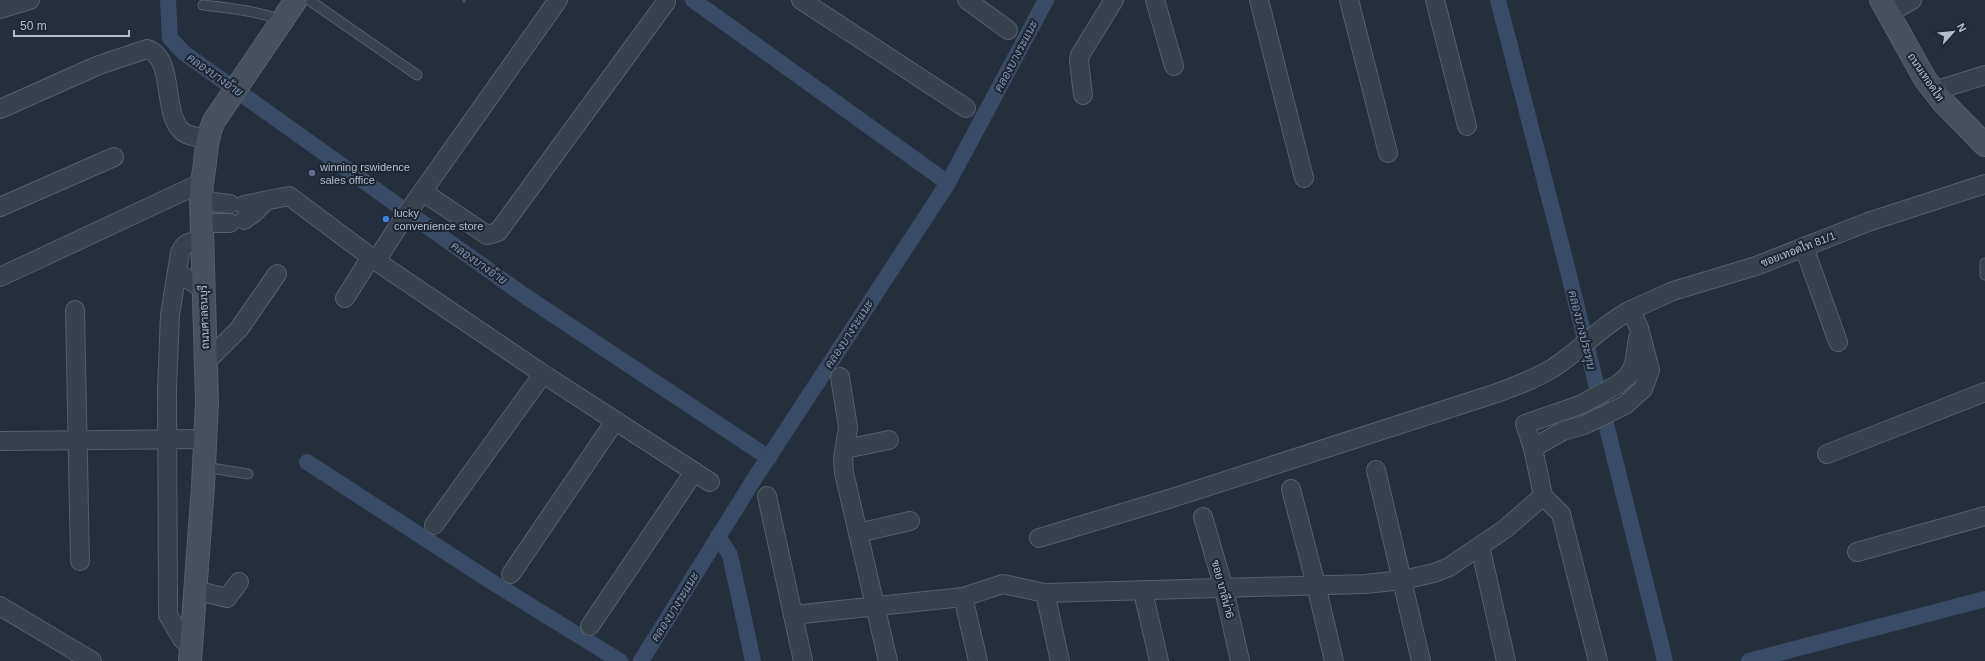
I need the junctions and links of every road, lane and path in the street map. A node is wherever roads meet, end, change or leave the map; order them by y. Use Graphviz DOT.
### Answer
graph roads {
  1 [pos="30,0"];
  2 [pos="296,0"];
  3 [pos="309,0"];
  4 [pos="463,0"];
  5 [pos="558,0"];
  6 [pos="801,0"];
  7 [pos="967,0"];
  8 [pos="1114,0"];
  9 [pos="1156,0"];
  10 [pos="1259,0"];
  11 [pos="1349,0"];
  12 [pos="1435,0"];
  13 [pos="1912,0"];
  14 [pos="666,2"];
  15 [pos="466,3"];
  16 [pos="203,5"];
  17 [pos="1885,7"];
  18 [pos="0,9"];
  19 [pos="283,20"];
  20 [pos="1008,30"];
  21 [pos="1174,66"];
  22 [pos="417,75"];
  23 [pos="1985,75"];
  24 [pos="1934,91"];
  25 [pos="1083,95"];
  26 [pos="966,108"];
  27 [pos="0,109"];
  28 [pos="1467,126"];
  29 [pos="207,138"];
  30 [pos="1985,145"];
  31 [pos="1388,153"];
  32 [pos="114,157"];
  33 [pos="1304,178"];
  34 [pos="1985,184"];
  35 [pos="201,190"];
  36 [pos="422,192"];
  37 [pos="0,208"];
  38 [pos="237,213"];
  39 [pos="201,232"];
  40 [pos="1804,248"];
  41 [pos="373,259"];
  42 [pos="1985,263"];
  43 [pos="177,272"];
  44 [pos="277,274"];
  45 [pos="1985,275"];
  46 [pos="0,277"];
  47 [pos="202,289"];
  48 [pos="345,298"];
  49 [pos="75,310"];
  50 [pos="1631,310"];
  51 [pos="1639,328"];
  52 [pos="1838,342"];
  53 [pos="205,363"];
  54 [pos="542,374"];
  55 [pos="840,377"];
  56 [pos="1985,392"];
  57 [pos="1557,412"];
  58 [pos="615,421"];
  59 [pos="1563,432"];
  60 [pos="168,439"];
  61 [pos="205,439"];
  62 [pos="78,440"];
  63 [pos="889,440"];
  64 [pos="0,441"];
  65 [pos="1533,448"];
  66 [pos="845,450"];
  67 [pos="1827,454"];
  68 [pos="204,468"];
  69 [pos="1376,470"];
  70 [pos="694,472"];
  71 [pos="248,474"];
  72 [pos="710,482"];
  73 [pos="1291,489"];
  74 [pos="767,496"];
  75 [pos="1543,496"];
  76 [pos="1985,516"];
  77 [pos="1203,517"];
  78 [pos="910,521"];
  79 [pos="434,525"];
  80 [pos="858,532"];
  81 [pos="1039,538"];
  82 [pos="1480,546"];
  83 [pos="1857,552"];
  84 [pos="80,562"];
  85 [pos="511,574"];
  86 [pos="1403,580"];
  87 [pos="239,582"];
  88 [pos="1316,585"];
  89 [pos="1224,589"];
  90 [pos="195,590"];
  91 [pos="1143,592"];
  92 [pos="1046,593"];
  93 [pos="963,597"];
  94 [pos="0,606"];
  95 [pos="874,606"];
  96 [pos="793,615"];
  97 [pos="590,626"];
  98 [pos="190,654"];
  99 [pos="92,661"];
  100 [pos="803,661"];
  101 [pos="888,661"];
  102 [pos="978,661"];
  103 [pos="1060,661"];
  104 [pos="1159,661"];
  105 [pos="1240,661"];
  106 [pos="1334,661"];
  107 [pos="1421,661"];
  108 [pos="1506,661"];
  109 [pos="1598,661"];
  1 -- 18 [label="street"];
  2 -- 19 [label="street, ถนนศาลธนบุรี"];
  3 -- 22 [label="lane"];
  4 -- 15 [label="path"];
  5 -- 36 [label="street"];
  6 -- 26 [label="street"];
  7 -- 20 [label="street"];
  8 -- 25 [label="street"];
  9 -- 21 [label="street"];
  10 -- 33 [label="street"];
  11 -- 31 [label="street"];
  12 -- 28 [label="street"];
  13 -- 17 [label="street"];
  14 -- 36 [label="street"];
  16 -- 19 [label="lane"];
  17 -- 24 [label="street, ถนนเทอดไท"];
  19 -- 29 [label="street, ถนนศาลธนบุรี"];
  23 -- 24 [label="street"];
  24 -- 30 [label="street, ถนนเทอดไท"];
  27 -- 29 [label="street"];
  29 -- 35 [label="street, ถนนศาลธนบุรี"];
  32 -- 37 [label="street"];
  34 -- 40 [label="street, ซอยเทอดไท 81/1"];
  35 -- 38 [label="street"];
  35 -- 39 [label="street, ถนนศาลธนบุรี"];
  35 -- 46 [label="street"];
  36 -- 41 [label="street"];
  38 -- 39 [label="street"];
  38 -- 41 [label="street"];
  39 -- 43 [label="street"];
  39 -- 47 [label="street, ถนนศาลธนบุรี"];
  40 -- 50 [label="street, ซอยเทอดไท 81/1"];
  40 -- 52 [label="street"];
  41 -- 48 [label="street"];
  41 -- 54 [label="street"];
  42 -- 45 [label="lane"];
  43 -- 47 [label="street"];
  43 -- 60 [label="street"];
  44 -- 53 [label="street"];
  47 -- 53 [label="street, ถนนศาลธนบุรี"];
  49 -- 62 [label="street"];
  50 -- 51 [label="street"];
  50 -- 81 [label="street, ซอยเทอดไท 81/1"];
  51 -- 57 [label="street"];
  51 -- 59 [label="street"];
  53 -- 61 [label="street, ถนนศาลธนบุรี"];
  54 -- 58 [label="street"];
  54 -- 79 [label="street"];
  55 -- 66 [label="street"];
  56 -- 67 [label="street"];
  57 -- 59 [label="street"];
  57 -- 65 [label="street"];
  58 -- 70 [label="street"];
  58 -- 85 [label="street"];
  59 -- 65 [label="street"];
  60 -- 61 [label="street"];
  60 -- 62 [label="street"];
  60 -- 98 [label="street"];
  61 -- 68 [label="street, ถนนศาลธนบุรี"];
  62 -- 64 [label="street"];
  62 -- 84 [label="street"];
  63 -- 66 [label="street"];
  65 -- 75 [label="street"];
  66 -- 80 [label="street"];
  68 -- 71 [label="lane"];
  68 -- 90 [label="street, ถนนศาลธนบุรี"];
  69 -- 86 [label="street"];
  70 -- 72 [label="street"];
  70 -- 97 [label="street"];
  73 -- 88 [label="street"];
  74 -- 96 [label="street"];
  75 -- 82 [label="street"];
  75 -- 109 [label="street"];
  76 -- 83 [label="street"];
  77 -- 89 [label="street, ซอย บาลีน่า6"];
  78 -- 80 [label="street"];
  80 -- 95 [label="street"];
  82 -- 86 [label="street"];
  82 -- 108 [label="street"];
  86 -- 88 [label="street"];
  86 -- 107 [label="street"];
  87 -- 90 [label="street"];
  88 -- 89 [label="street"];
  88 -- 106 [label="street"];
  89 -- 91 [label="street"];
  89 -- 105 [label="street, ซอย บาลีน่า6"];
  90 -- 98 [label="street, ถนนศาลธนบุรี"];
  91 -- 92 [label="street"];
  91 -- 104 [label="street"];
  92 -- 93 [label="street"];
  92 -- 103 [label="street"];
  93 -- 95 [label="street"];
  93 -- 102 [label="street"];
  94 -- 99 [label="street"];
  95 -- 96 [label="street"];
  95 -- 101 [label="street"];
  96 -- 100 [label="street"];
}
